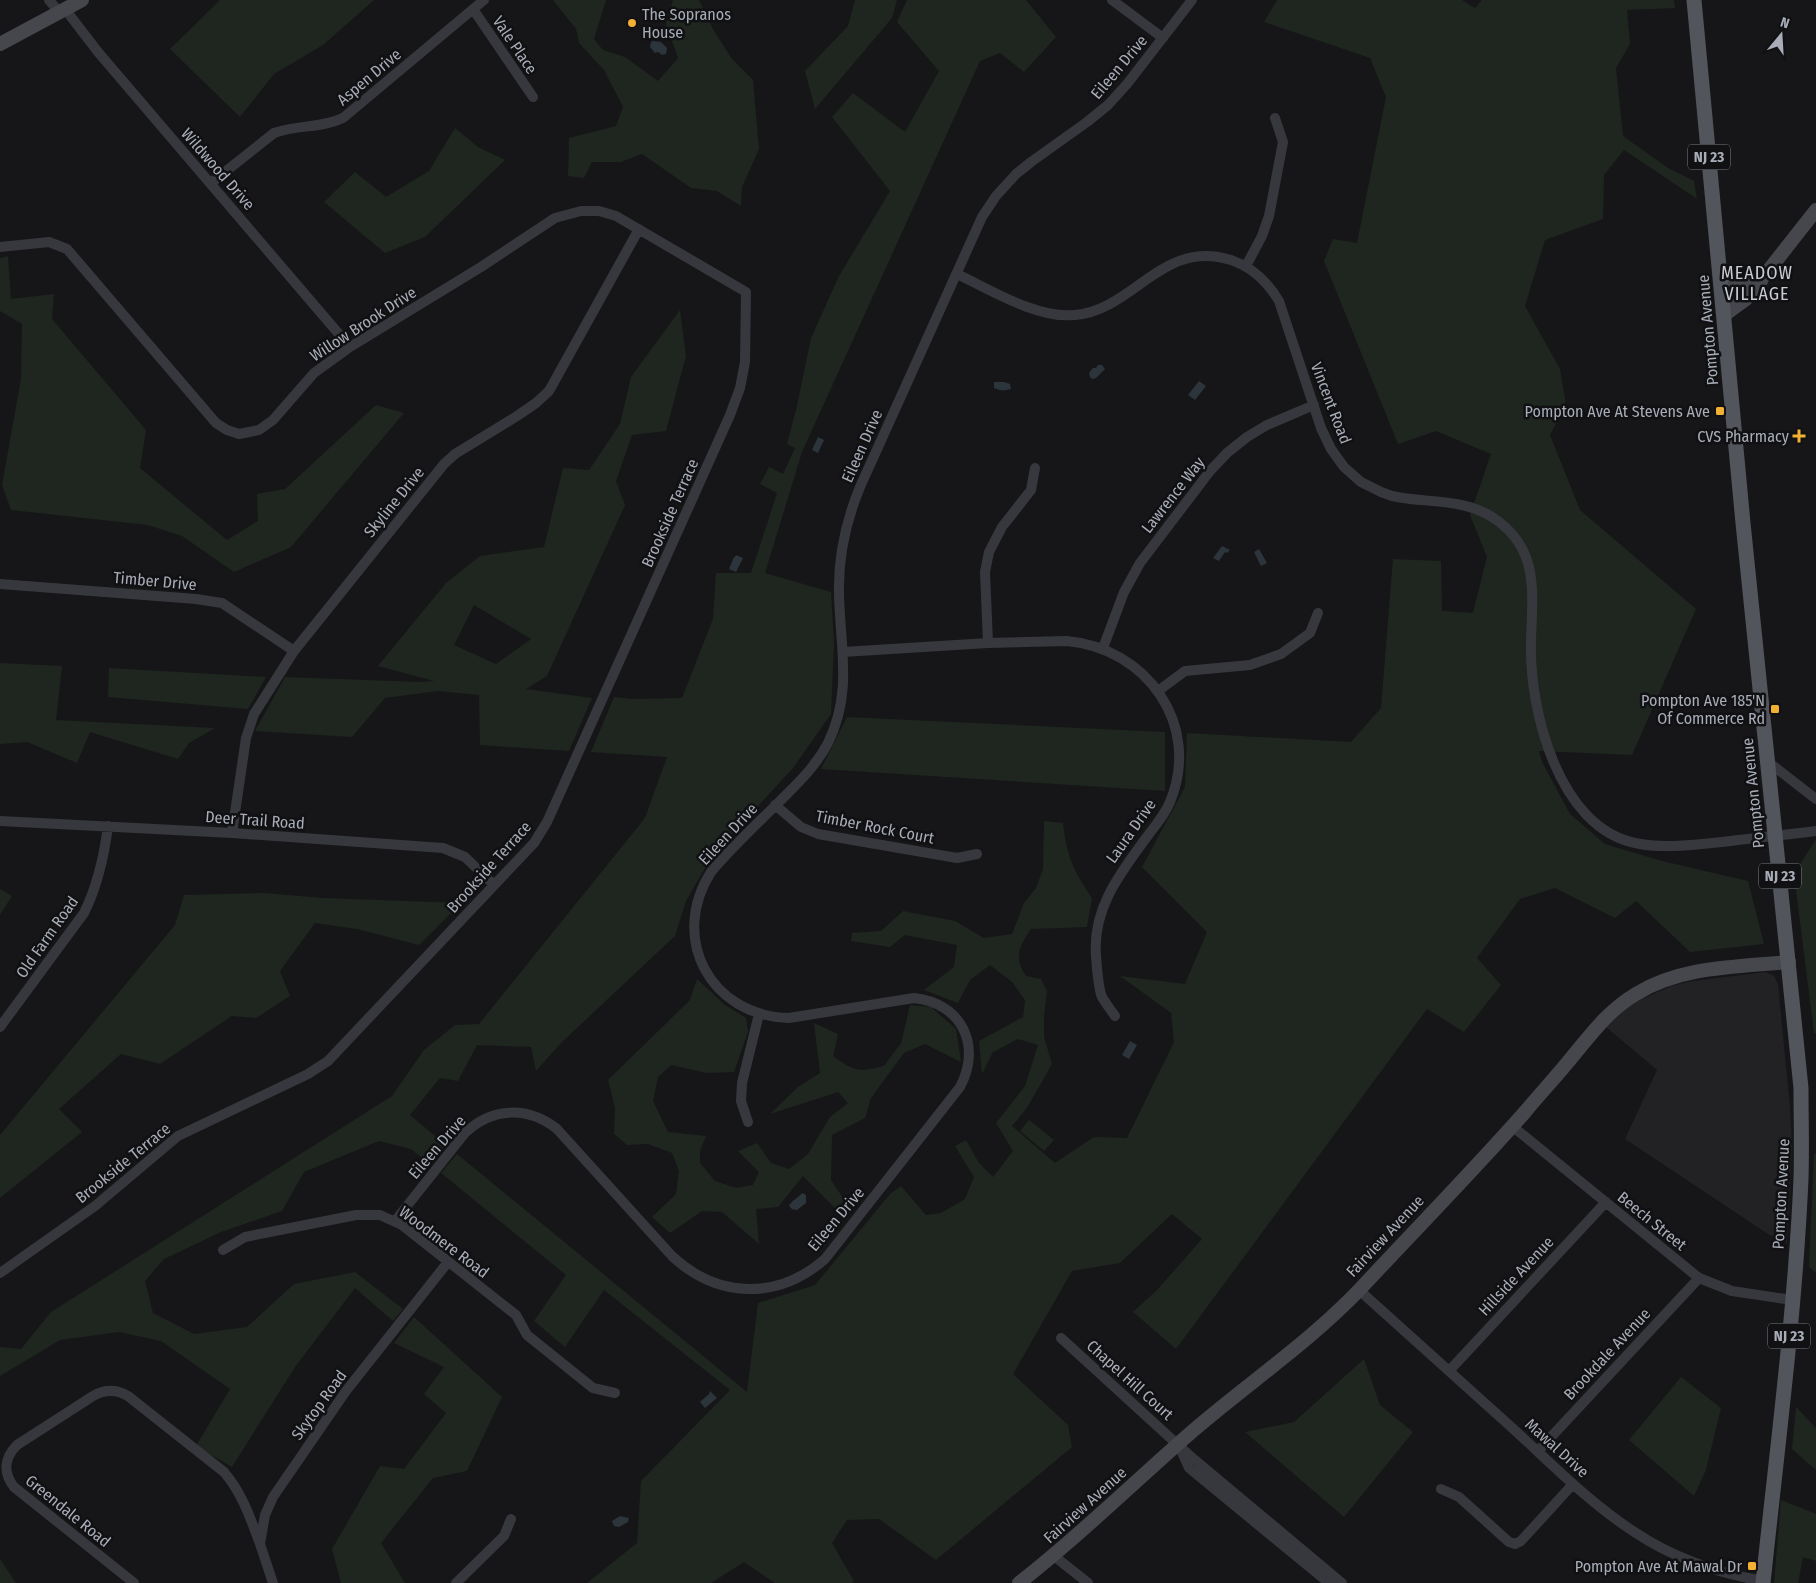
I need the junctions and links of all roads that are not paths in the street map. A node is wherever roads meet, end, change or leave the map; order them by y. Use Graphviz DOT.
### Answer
graph roads {
  1 [pos="49,0"];
  2 [pos="82,0"];
  3 [pos="484,0"];
  4 [pos="1112,0"];
  5 [pos="1192,0"];
  6 [pos="1694,0"];
  7 [pos="473,9"];
  8 [pos="62,11"];
  9 [pos="1163,38"];
  10 [pos="0,44"];
  11 [pos="533,97"];
  12 [pos="1275,118"];
  13 [pos="211,183"];
  14 [pos="1816,210"];
  15 [pos="639,229"];
  16 [pos="0,247"];
  17 [pos="1246,266"];
  18 [pos="1719,267"];
  19 [pos="957,274"];
  20 [pos="1760,281"];
  21 [pos="746,292"];
  22 [pos="1724,314"];
  23 [pos="350,347"];
  24 [pos="1314,405"];
  25 [pos="1035,468"];
  26 [pos="0,584"];
  27 [pos="1318,613"];
  28 [pos="988,643"];
  29 [pos="1103,648"];
  30 [pos="294,651"];
  31 [pos="843,652"];
  32 [pos="1158,691"];
  33 [pos="1767,761"];
  34 [pos="1816,799"];
  35 [pos="775,805"];
  36 [pos="0,821"];
  37 [pos="108,826"];
  38 [pos="1816,831"];
  39 [pos="232,833"];
  40 [pos="1775,836"];
  41 [pos="978,854"];
  42 [pos="494,885"];
  43 [pos="1789,962"];
  44 [pos="759,1014"];
  45 [pos="1115,1016"];
  46 [pos="0,1027"];
  47 [pos="748,1122"];
  48 [pos="1512,1126"];
  49 [pos="1606,1202"];
  50 [pos="395,1221"];
  51 [pos="223,1250"];
  52 [pos="448,1262"];
  53 [pos="0,1273"];
  54 [pos="1699,1278"];
  55 [pos="1359,1290"];
  56 [pos="1792,1300"];
  57 [pos="1061,1338"];
  58 [pos="1449,1371"];
  59 [pos="615,1393"];
  60 [pos="1178,1445"];
  61 [pos="1538,1451"];
  62 [pos="1574,1484"];
  63 [pos="1441,1489"];
  64 [pos="512,1520"];
  65 [pos="1271,1529"];
  66 [pos="260,1544"];
  67 [pos="1054,1556"];
  68 [pos="1763,1582"];
  69 [pos="134,1583"];
  70 [pos="273,1583"];
  71 [pos="456,1583"];
  72 [pos="1019,1583"];
  73 [pos="1088,1583"];
  74 [pos="1329,1583"];
  75 [pos="1342,1583"];
  1 -- 8 [label="street, Wildwood Drive"];
  2 -- 8 [label="main road"];
  3 -- 7 [label="street, Aspen Drive"];
  4 -- 9 [label="street"];
  5 -- 9 [label="street, Eileen Drive"];
  6 -- 18 [label="main road, Pompton Avenue / NJ 23"];
  7 -- 11 [label="street, Vale Place"];
  7 -- 13 [label="street, Aspen Drive"];
  8 -- 10 [label="main road"];
  8 -- 13 [label="street, Wildwood Drive"];
  9 -- 19 [label="street, Eileen Drive"];
  12 -- 17 [label="street"];
  13 -- 23 [label="street, Wildwood Drive"];
  14 -- 20 [label="main road"];
  15 -- 21 [label="street, Willow Brook Drive"];
  15 -- 23 [label="street, Willow Brook Drive"];
  15 -- 30 [label="street, Skyline Drive"];
  16 -- 23 [label="street, Willow Brook Drive"];
  17 -- 19 [label="street, Vincent Road"];
  17 -- 24 [label="street, Vincent Road"];
  18 -- 20 [label="main road"];
  18 -- 22 [label="main road, Pompton Avenue / NJ 23"];
  19 -- 31 [label="street, Eileen Drive"];
  20 -- 22 [label="main road"];
  21 -- 42 [label="street, Brookside Terrace"];
  22 -- 33 [label="main road, Pompton Avenue / NJ 23"];
  24 -- 29 [label="street, Lawrence Way"];
  24 -- 40 [label="street, Vincent Road"];
  25 -- 28 [label="street"];
  26 -- 30 [label="street, Timber Drive"];
  27 -- 32 [label="street"];
  28 -- 29 [label="street, Laura Drive"];
  28 -- 31 [label="street, Laura Drive"];
  29 -- 32 [label="street, Laura Drive"];
  30 -- 39 [label="street, Skyline Drive"];
  31 -- 35 [label="street, Eileen Drive"];
  32 -- 45 [label="street, Laura Drive"];
  33 -- 34 [label="street"];
  33 -- 40 [label="main road, Pompton Avenue / NJ 23"];
  35 -- 41 [label="street, Timber Rock Court"];
  35 -- 44 [label="street, Eileen Drive"];
  36 -- 37 [label="street, Deer Trail Road"];
  37 -- 39 [label="street, Deer Trail Road"];
  37 -- 46 [label="street, Old Farm Road"];
  38 -- 40 [label="street, Vincent Road"];
  39 -- 42 [label="street, Deer Trail Road"];
  40 -- 43 [label="main road, Pompton Avenue / NJ 23"];
  42 -- 53 [label="street, Brookside Terrace"];
  43 -- 48 [label="main road, Fairview Avenue"];
  43 -- 56 [label="main road, Pompton Avenue / NJ 23"];
  44 -- 47 [label="street"];
  44 -- 50 [label="street, Eileen Drive"];
  48 -- 49 [label="street, Beech Street"];
  48 -- 55 [label="main road, Fairview Avenue"];
  49 -- 54 [label="street, Beech Street"];
  49 -- 58 [label="street, Hillside Avenue"];
  50 -- 51 [label="street, Woodmere Road"];
  50 -- 52 [label="street, Woodmere Road"];
  52 -- 59 [label="street, Woodmere Road"];
  52 -- 66 [label="street, Skytop Road"];
  54 -- 56 [label="street, Beech Street"];
  54 -- 61 [label="street, Brookdale Avenue"];
  55 -- 58 [label="street, Mawal Drive"];
  55 -- 60 [label="main road, Fairview Avenue"];
  56 -- 68 [label="main road, Pompton Avenue / NJ 23"];
  57 -- 60 [label="street, Chapel Hill Court"];
  58 -- 61 [label="street, Mawal Drive"];
  60 -- 65 [label="street, Chapel Hill Court"];
  60 -- 67 [label="main road, Fairview Avenue"];
  61 -- 62 [label="street, Mawal Drive"];
  62 -- 63 [label="street"];
  62 -- 68 [label="street, Mawal Drive"];
  64 -- 71 [label="street"];
  65 -- 74 [label="street"];
  65 -- 75 [label="street"];
  66 -- 69 [label="street, Greendale Road"];
  66 -- 70 [label="street, Skytop Road"];
  67 -- 72 [label="main road, Fairview Avenue"];
  67 -- 73 [label="street"];
}
